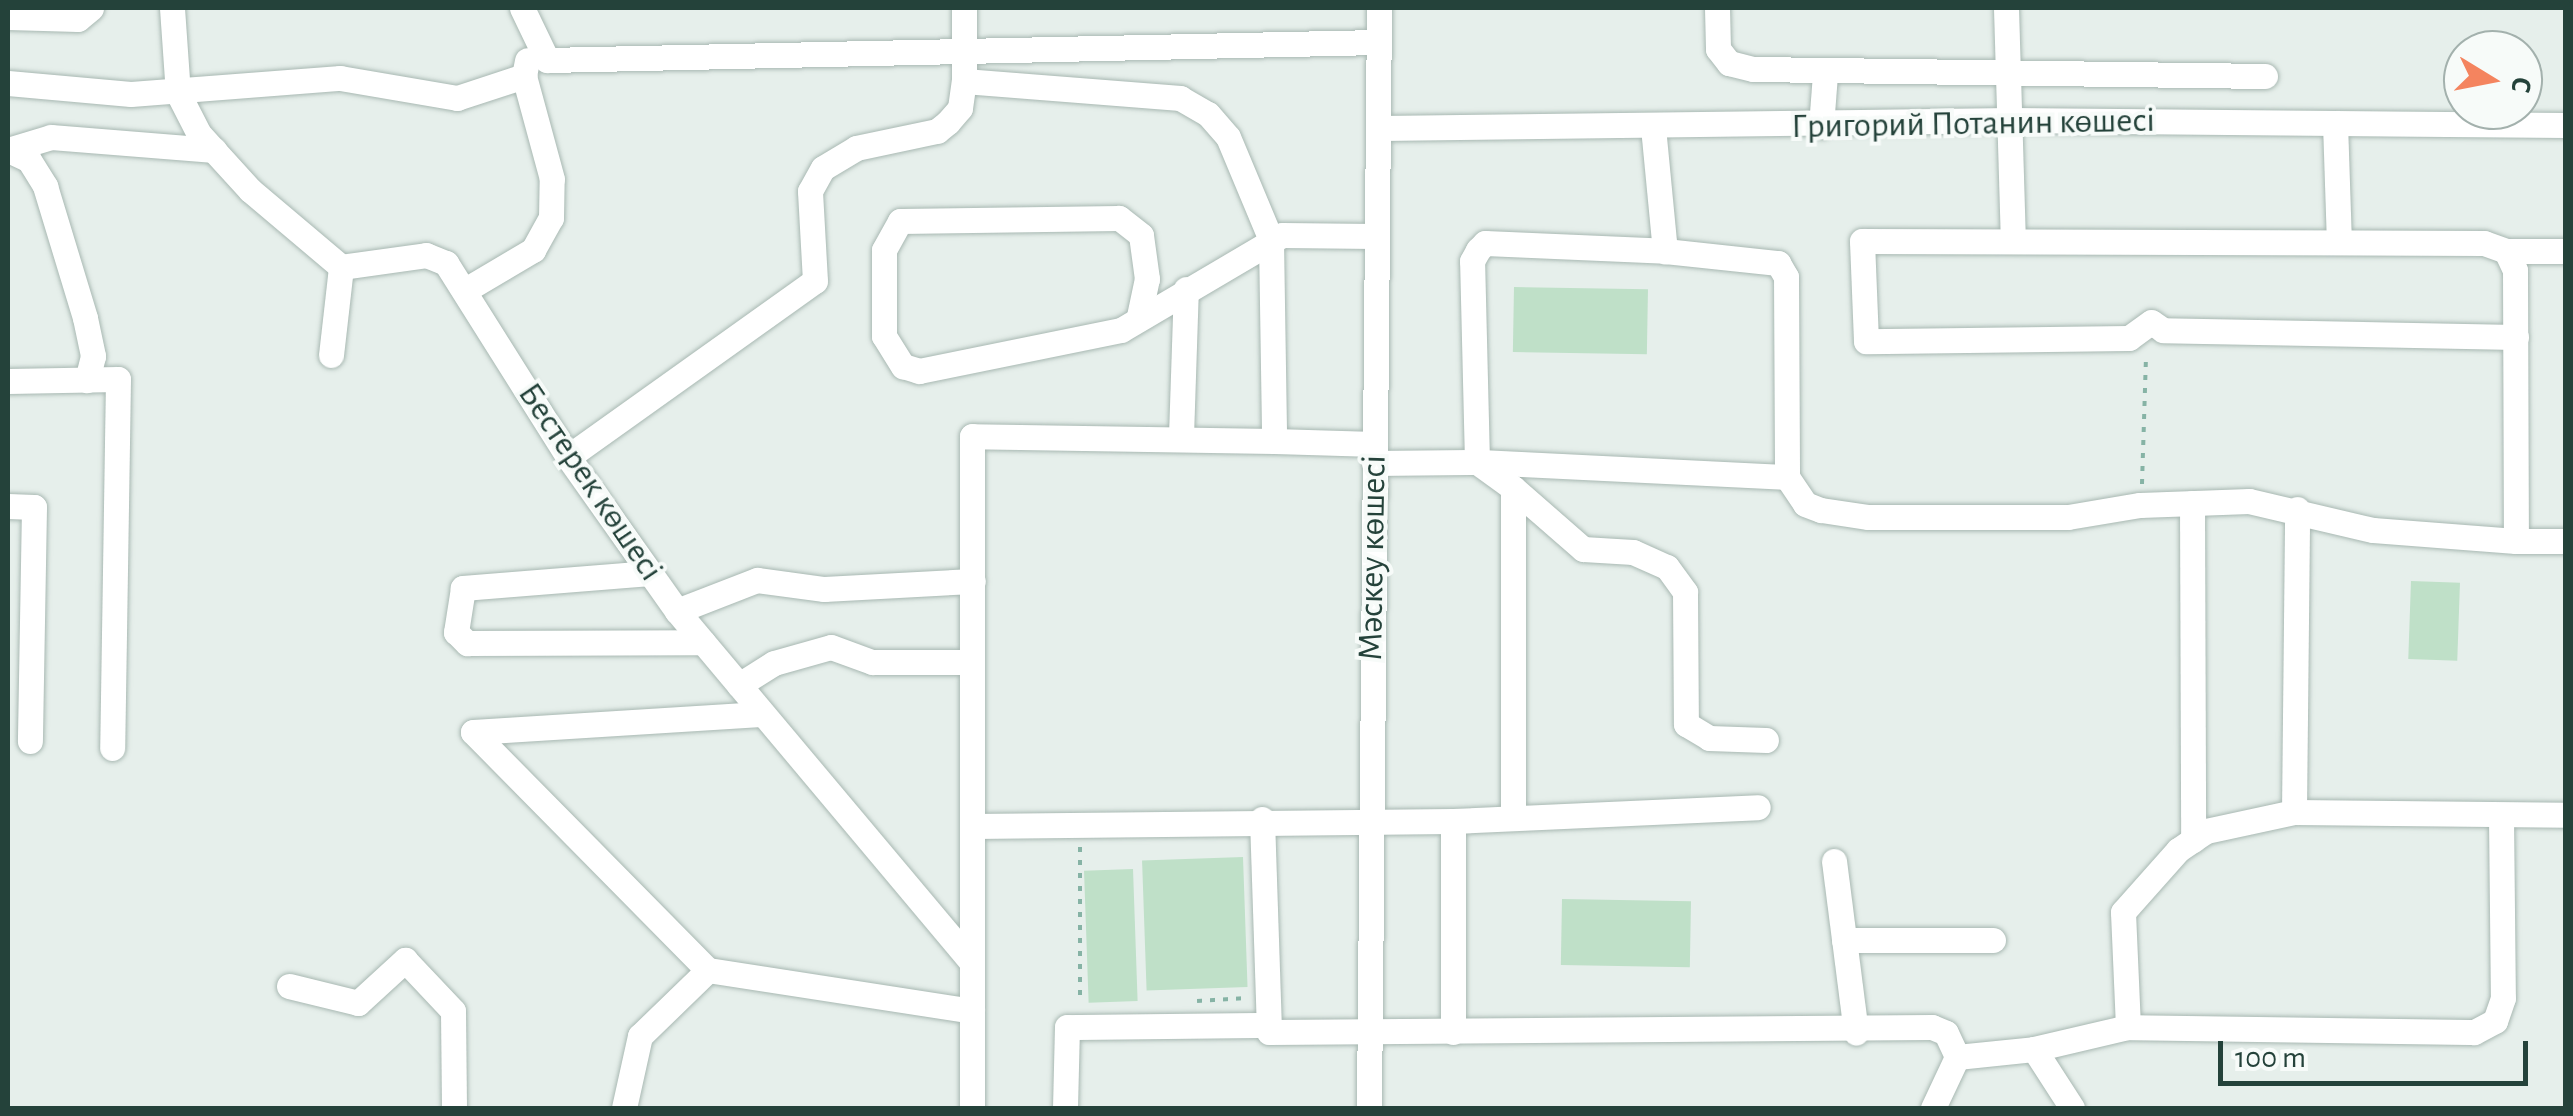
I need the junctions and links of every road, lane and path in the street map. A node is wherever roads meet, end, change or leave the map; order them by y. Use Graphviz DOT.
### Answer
graph roads {
  1 [pos="90,8"];
  2 [pos="172,8"];
  3 [pos="522,8"];
  4 [pos="964,8"];
  5 [pos="1379,8"];
  6 [pos="1718,8"];
  7 [pos="2006,8"];
  8 [pos="8,16"];
  9 [pos="531,35"];
  10 [pos="1380,42"];
  11 [pos="963,52"];
  12 [pos="2009,72"];
  13 [pos="1825,74"];
  14 [pos="524,76"];
  15 [pos="2264,76"];
  16 [pos="964,81"];
  17 [pos="8,83"];
  18 [pos="178,93"];
  19 [pos="2011,120"];
  20 [pos="2334,122"];
  21 [pos="2566,125"];
  22 [pos="1821,126"];
  23 [pos="1653,127"];
  24 [pos="1381,128"];
  25 [pos="8,150"];
  26 [pos="214,150"];
  27 [pos="1375,236"];
  28 [pos="1271,240"];
  29 [pos="2013,241"];
  30 [pos="2339,241"];
  31 [pos="1666,251"];
  32 [pos="2506,251"];
  33 [pos="2566,251"];
  34 [pos="341,267"];
  35 [pos="1186,289"];
  36 [pos="468,290"];
  37 [pos="1139,316"];
  38 [pos="2139,325"];
  39 [pos="2516,337"];
  40 [pos="331,355"];
  41 [pos="87,380"];
  42 [pos="8,381"];
  43 [pos="1180,436"];
  44 [pos="1274,441"];
  45 [pos="1374,453"];
  46 [pos="568,457"];
  47 [pos="1478,462"];
  48 [pos="1788,477"];
  49 [pos="1513,488"];
  50 [pos="2192,503"];
  51 [pos="2140,505"];
  52 [pos="8,506"];
  53 [pos="2296,509"];
  54 [pos="2566,540"];
  55 [pos="2516,541"];
  56 [pos="650,574"];
  57 [pos="972,581"];
  58 [pos="677,611"];
  59 [pos="703,642"];
  60 [pos="972,662"];
  61 [pos="739,686"];
  62 [pos="760,714"];
  63 [pos="1766,740"];
  64 [pos="30,742"];
  65 [pos="112,748"];
  66 [pos="1758,807"];
  67 [pos="2294,812"];
  68 [pos="2566,815"];
  69 [pos="2501,816"];
  70 [pos="1513,818"];
  71 [pos="1262,819"];
  72 [pos="1452,821"];
  73 [pos="1368,822"];
  74 [pos="1080,823"];
  75 [pos="973,826"];
  76 [pos="2193,840"];
  77 [pos="1834,861"];
  78 [pos="1844,940"];
  79 [pos="1993,940"];
  80 [pos="969,959"];
  81 [pos="708,970"];
  82 [pos="289,986"];
  83 [pos="1268,996"];
  84 [pos="1178,1002"];
  85 [pos="972,1012"];
  86 [pos="1268,1025"];
  87 [pos="2128,1026"];
  88 [pos="1080,1027"];
  89 [pos="1370,1030"];
  90 [pos="1453,1032"];
  91 [pos="1856,1033"];
  92 [pos="2034,1049"];
  93 [pos="1957,1057"];
  94 [pos="454,1108"];
  95 [pos="624,1108"];
  96 [pos="972,1108"];
  97 [pos="1065,1108"];
  98 [pos="1370,1108"];
  99 [pos="1933,1108"];
  100 [pos="2072,1108"];
  1 -- 8 [label="street"];
  2 -- 18 [label="street"];
  3 -- 9 [label="street"];
  4 -- 11 [label="street"];
  5 -- 10 [label="street, Мәскеу көшесі"];
  6 -- 13 [label="street"];
  7 -- 12 [label="street"];
  9 -- 11 [label="street"];
  9 -- 14 [label="street"];
  10 -- 11 [label="street"];
  10 -- 24 [label="street, Мәскеу көшесі"];
  11 -- 16 [label="street"];
  12 -- 13 [label="street"];
  12 -- 15 [label="street"];
  12 -- 19 [label="street"];
  13 -- 22 [label="street"];
  14 -- 18 [label="street"];
  14 -- 36 [label="street"];
  16 -- 28 [label="street"];
  16 -- 46 [label="street"];
  17 -- 18 [label="street"];
  18 -- 26 [label="street"];
  19 -- 20 [label="street, Григорий Потанин көшесі"];
  19 -- 22 [label="street, Григорий Потанин көшесі"];
  19 -- 29 [label="street"];
  20 -- 21 [label="street, Григорий Потанин көшесі"];
  20 -- 30 [label="street"];
  22 -- 23 [label="street, Григорий Потанин көшесі"];
  23 -- 24 [label="street, Григорий Потанин көшесі"];
  23 -- 31 [label="street"];
  24 -- 27 [label="street, Мәскеу көшесі"];
  25 -- 26 [label="street"];
  25 -- 41 [label="street"];
  26 -- 34 [label="street"];
  27 -- 28 [label="street"];
  27 -- 45 [label="street, Мәскеу көшесі"];
  28 -- 35 [label="street"];
  28 -- 44 [label="street"];
  29 -- 30 [label="street"];
  29 -- 38 [label="street"];
  30 -- 32 [label="street"];
  31 -- 47 [label="street"];
  31 -- 48 [label="street"];
  32 -- 33 [label="street"];
  32 -- 39 [label="street"];
  34 -- 36 [label="street, Бестерек көшесі"];
  34 -- 40 [label="street"];
  35 -- 37 [label="street"];
  35 -- 43 [label="street"];
  36 -- 46 [label="street, Бестерек көшесі"];
  37 -- 37 [label="street"];
  38 -- 39 [label="street"];
  38 -- 51 [label="path"];
  39 -- 55 [label="street"];
  41 -- 42 [label="street"];
  41 -- 65 [label="street"];
  43 -- 44 [label="street"];
  43 -- 57 [label="street"];
  44 -- 45 [label="street"];
  45 -- 47 [label="street"];
  45 -- 73 [label="street, Мәскеу көшесі"];
  46 -- 56 [label="street, Бестерек көшесі"];
  47 -- 48 [label="street"];
  47 -- 49 [label="street"];
  48 -- 51 [label="street"];
  49 -- 63 [label="street"];
  49 -- 70 [label="street"];
  50 -- 51 [label="street"];
  50 -- 53 [label="street"];
  50 -- 76 [label="street"];
  52 -- 64 [label="street"];
  53 -- 55 [label="street"];
  53 -- 67 [label="street"];
  54 -- 55 [label="street"];
  56 -- 58 [label="street, Бестерек көшесі"];
  56 -- 59 [label="street"];
  57 -- 58 [label="street"];
  57 -- 60 [label="street"];
  58 -- 59 [label="street, Бестерек көшесі"];
  59 -- 61 [label="street, Бестерек көшесі"];
  60 -- 61 [label="street"];
  60 -- 75 [label="street"];
  61 -- 62 [label="street, Бестерек көшесі"];
  62 -- 80 [label="street, Бестерек көшесі"];
  62 -- 81 [label="street"];
  66 -- 70 [label="street"];
  67 -- 69 [label="street"];
  67 -- 76 [label="street"];
  68 -- 69 [label="street"];
  69 -- 87 [label="street"];
  70 -- 72 [label="street"];
  71 -- 73 [label="street"];
  71 -- 74 [label="street"];
  71 -- 83 [label="street"];
  72 -- 73 [label="street"];
  72 -- 90 [label="street"];
  73 -- 89 [label="street, Мәскеу көшесі"];
  74 -- 75 [label="street"];
  74 -- 88 [label="path"];
  75 -- 80 [label="street"];
  76 -- 87 [label="street"];
  77 -- 78 [label="street"];
  78 -- 79 [label="street"];
  78 -- 91 [label="street"];
  80 -- 85 [label="street"];
  81 -- 85 [label="street"];
  81 -- 95 [label="street"];
  82 -- 94 [label="street"];
  83 -- 84 [label="path"];
  83 -- 86 [label="street"];
  85 -- 96 [label="street"];
  86 -- 88 [label="street"];
  86 -- 89 [label="street"];
  87 -- 92 [label="street"];
  88 -- 97 [label="street"];
  89 -- 90 [label="street"];
  89 -- 98 [label="street, Мәскеу көшесі"];
  90 -- 91 [label="street"];
  91 -- 93 [label="street"];
  92 -- 93 [label="street"];
  92 -- 100 [label="street"];
  93 -- 99 [label="street"];
}
